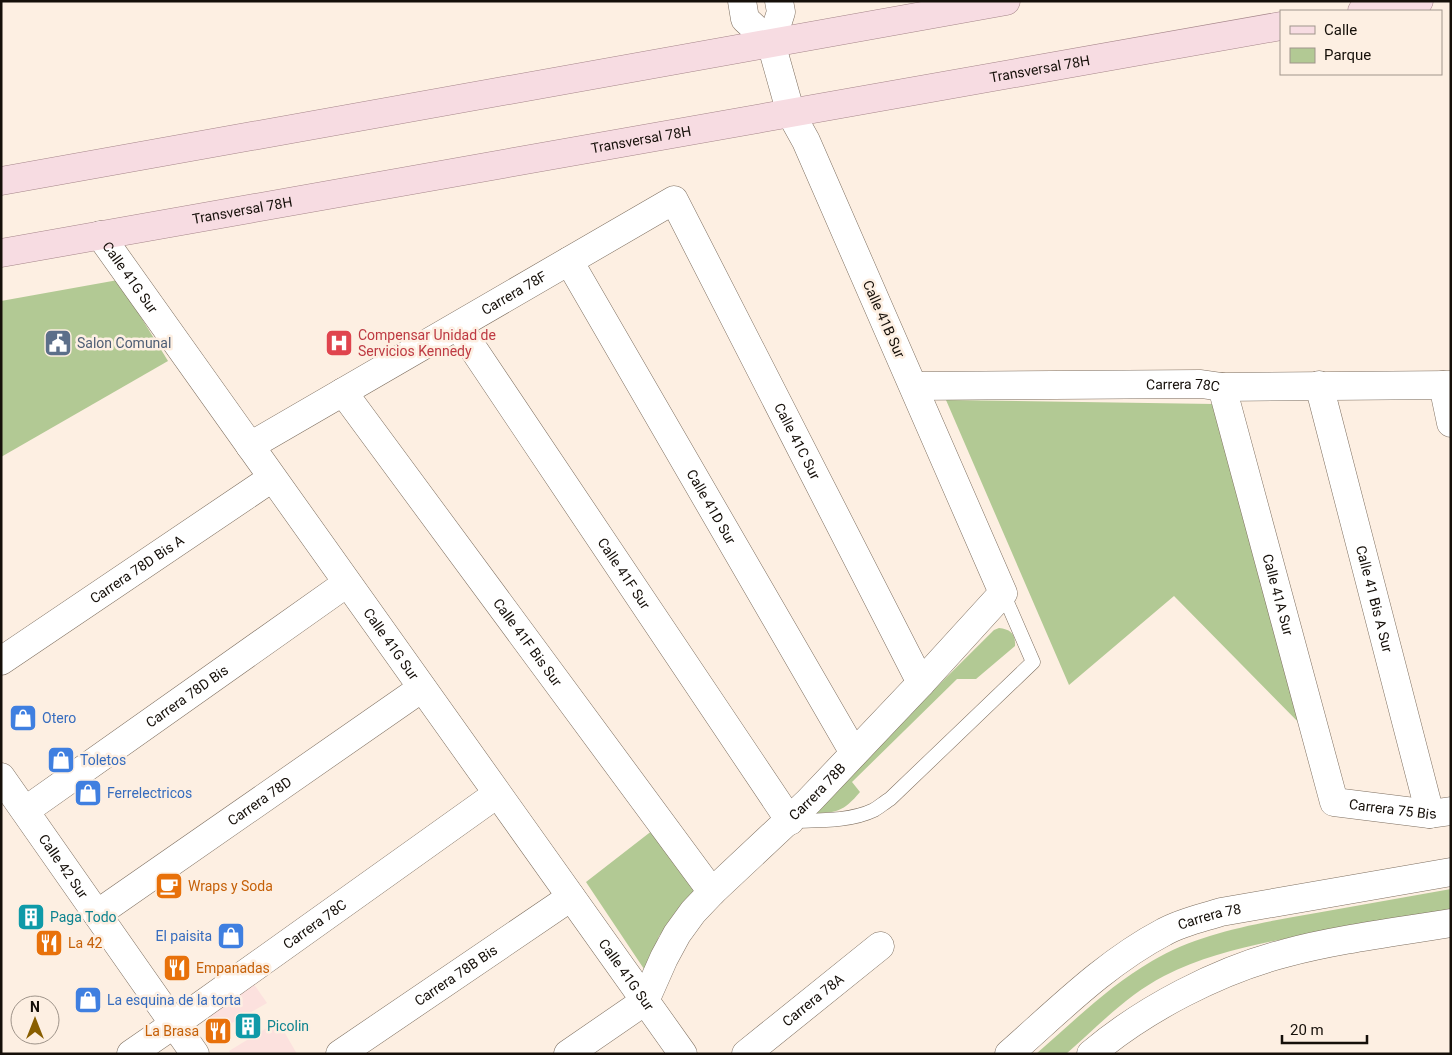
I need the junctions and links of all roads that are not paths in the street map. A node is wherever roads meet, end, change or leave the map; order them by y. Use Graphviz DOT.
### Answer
graph roads {
  1 [pos="742,1"];
  2 [pos="779,1"];
  3 [pos="1006,1"];
  4 [pos="1419,1"];
  5 [pos="1368,10"];
  6 [pos="1280,26"];
  7 [pos="771,43"];
  8 [pos="790,114"];
  9 [pos="1,181"];
  10 [pos="674,200"];
  11 [pos="100,235"];
  12 [pos="1,253"];
  13 [pos="569,261"];
  14 [pos="458,326"];
  15 [pos="1319,385"];
  16 [pos="1447,385"];
  17 [pos="914,386"];
  18 [pos="1222,387"];
  19 [pos="343,392"];
  20 [pos="1451,423"];
  21 [pos="250,446"];
  22 [pos="272,478"];
  23 [pos="347,583"];
  24 [pos="1003,593"];
  25 [pos="1,661"];
  26 [pos="921,683"];
  27 [pos="422,688"];
  28 [pos="854,752"];
  29 [pos="1,776"];
  30 [pos="497,794"];
  31 [pos="1334,802"];
  32 [pos="24,810"];
  33 [pos="1440,812"];
  34 [pos="790,821"];
  35 [pos="1451,872"];
  36 [pos="712,892"];
  37 [pos="571,897"];
  38 [pos="97,914"];
  39 [pos="1451,923"];
  40 [pos="880,946"];
  41 [pos="645,1001"];
  42 [pos="174,1024"];
  43 [pos="131,1054"];
  44 [pos="195,1054"];
  45 [pos="340,1054"];
  46 [pos="568,1054"];
  47 [pos="683,1054"];
  48 [pos="746,1054"];
  49 [pos="1009,1054"];
  50 [pos="1091,1054"];
  1 -- 7 [label="street"];
  2 -- 7 [label="street"];
  3 -- 7 [label="main road"];
  4 -- 5 [label="main road"];
  6 -- 8 [label="main road, Transversal 78H"];
  7 -- 8 [label="street, Calle 41B Sur"];
  7 -- 9 [label="main road"];
  8 -- 11 [label="main road, Transversal 78H"];
  8 -- 17 [label="street, Calle 41B Sur"];
  10 -- 13 [label="street, Carrera 78F"];
  10 -- 26 [label="street, Calle 41C Sur"];
  11 -- 12 [label="main road, Transversal 78H"];
  11 -- 21 [label="street, Calle 41G Sur"];
  13 -- 14 [label="street, Carrera 78F"];
  13 -- 28 [label="street, Calle 41D Sur"];
  14 -- 19 [label="street, Carrera 78F"];
  14 -- 34 [label="street, Calle 41F Sur"];
  15 -- 16 [label="street, Carrera 78C"];
  15 -- 18 [label="street, Carrera 78C"];
  15 -- 33 [label="street, Calle 41 Bis A Sur"];
  16 -- 20 [label="street"];
  17 -- 18 [label="street, Carrera 78C"];
  17 -- 24 [label="street, Calle 41B Sur"];
  18 -- 31 [label="street, Calle 41A Sur"];
  19 -- 21 [label="street, Carrera 78F"];
  19 -- 36 [label="street, Calle 41F Bis Sur"];
  21 -- 22 [label="street, Calle 41G Sur"];
  22 -- 23 [label="street, Calle 41G Sur"];
  22 -- 25 [label="street, Carrera 78D Bis A"];
  23 -- 27 [label="street, Calle 41G Sur"];
  23 -- 32 [label="street, Carrera 78D Bis"];
  24 -- 26 [label="street, Carrera 78B"];
  24 -- 34 [label="lane"];
  26 -- 28 [label="street, Carrera 78B"];
  27 -- 30 [label="street, Calle 41G Sur"];
  27 -- 38 [label="street, Carrera 78D"];
  28 -- 34 [label="street, Carrera 78B"];
  29 -- 32 [label="street, Calle 42 Sur"];
  30 -- 37 [label="street, Calle 41G Sur"];
  30 -- 42 [label="street, Carrera 78C"];
  31 -- 33 [label="street, Carrera 75 Bis"];
  32 -- 38 [label="street, Calle 42 Sur"];
  34 -- 36 [label="street, Carrera 78B"];
  35 -- 49 [label="street, Carrera 78"];
  36 -- 41 [label="street, Carrera 78B"];
  37 -- 41 [label="street, Calle 41G Sur"];
  37 -- 45 [label="street, Carrera 78B Bis"];
  38 -- 42 [label="street, Calle 42 Sur"];
  39 -- 50 [label="street"];
  40 -- 48 [label="street, Carrera 78A"];
  41 -- 46 [label="street"];
  41 -- 47 [label="street, Calle 41G Sur"];
  42 -- 43 [label="street, Carrera 78C"];
  42 -- 44 [label="street, Calle 42 Sur"];
}
